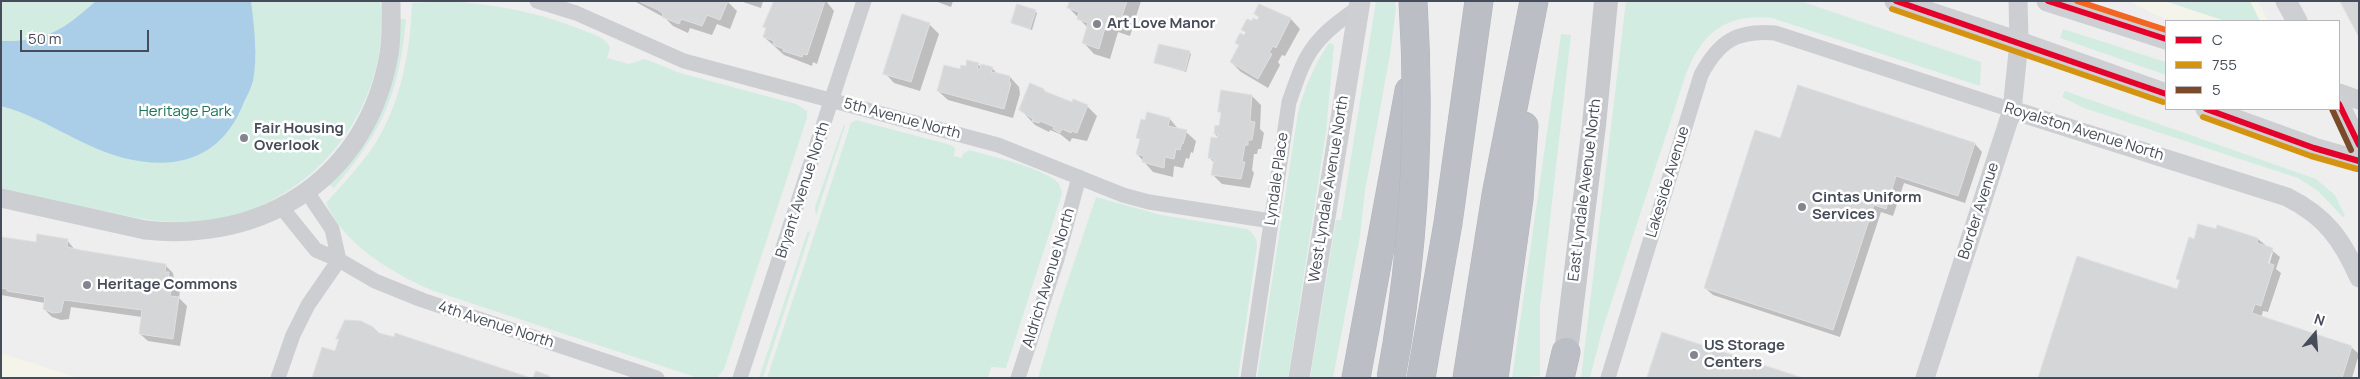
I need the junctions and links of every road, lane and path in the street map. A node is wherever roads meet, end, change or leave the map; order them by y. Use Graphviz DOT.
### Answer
graph roads {
  1 [pos="391,1"];
  2 [pos="537,1"];
  3 [pos="864,1"];
  4 [pos="1413,1"];
  5 [pos="1425,1"];
  6 [pos="1479,1"];
  7 [pos="1606,1"];
  8 [pos="1895,1"];
  9 [pos="2018,1"];
  10 [pos="2047,1"];
  11 [pos="2286,1"];
  12 [pos="1360,3"];
  13 [pos="1533,10"];
  14 [pos="2296,20"];
  15 [pos="1775,33"];
  16 [pos="2165,39"];
  17 [pos="2018,42"];
  18 [pos="2340,93"];
  19 [pos="2165,94"];
  20 [pos="2359,100"];
  21 [pos="832,101"];
  22 [pos="2340,106"];
  23 [pos="2012,110"];
  24 [pos="2209,110"];
  25 [pos="2359,146"];
  26 [pos="2359,160"];
  27 [pos="1079,177"];
  28 [pos="307,192"];
  29 [pos="1,198"];
  30 [pos="282,208"];
  31 [pos="1271,221"];
  32 [pos="339,260"];
  33 [pos="2359,278"];
  34 [pos="1563,369"];
  35 [pos="278,378"];
  36 [pos="657,378"];
  37 [pos="740,378"];
  38 [pos="1018,378"];
  39 [pos="1248,378"];
  40 [pos="1299,378"];
  41 [pos="1356,378"];
  42 [pos="1391,378"];
  43 [pos="1421,378"];
  44 [pos="1467,378"];
  45 [pos="1494,378"];
  46 [pos="1608,378"];
  47 [pos="1925,378"];
  1 -- 28 [label="street"];
  2 -- 21 [label="street, 5th Avenue North"];
  3 -- 21 [label="street, Bryant Avenue North"];
  4 -- 42 [label="highway, bridge"];
  5 -- 41 [label="highway"];
  6 -- 43 [label="highway"];
  7 -- 34 [label="main road, East Lyndale Avenue North"];
  8 -- 17 [label="main road"];
  9 -- 17 [label="street, Border Avenue"];
  10 -- 16 [label="main road"];
  11 -- 14 [label="main road"];
  12 -- 31 [label="street, Lyndale Place"];
  12 -- 40 [label="main road, West Lyndale Avenue North"];
  13 -- 44 [label="highway"];
  13 -- 45 [label="highway"];
  15 -- 23 [label="street, Royalston Avenue North"];
  15 -- 46 [label="street, Lakeside Avenue"];
  17 -- 19 [label="main road"];
  17 -- 23 [label="street, Border Avenue"];
  18 -- 20 [label="street"];
  21 -- 27 [label="street, 5th Avenue North"];
  21 -- 37 [label="street, Bryant Avenue North"];
  22 -- 25 [label="main road"];
  23 -- 33 [label="street, Royalston Avenue North"];
  23 -- 47 [label="street, Border Avenue"];
  24 -- 26 [label="main road"];
  27 -- 31 [label="street, 5th Avenue North"];
  27 -- 38 [label="street, Aldrich Avenue North"];
  28 -- 30 [label="street"];
  28 -- 32 [label="street"];
  29 -- 30 [label="street"];
  30 -- 32 [label="street, 4th Avenue North"];
  31 -- 39 [label="street, Lyndale Place"];
  32 -- 35 [label="street"];
  32 -- 36 [label="street, 4th Avenue North"];
}
